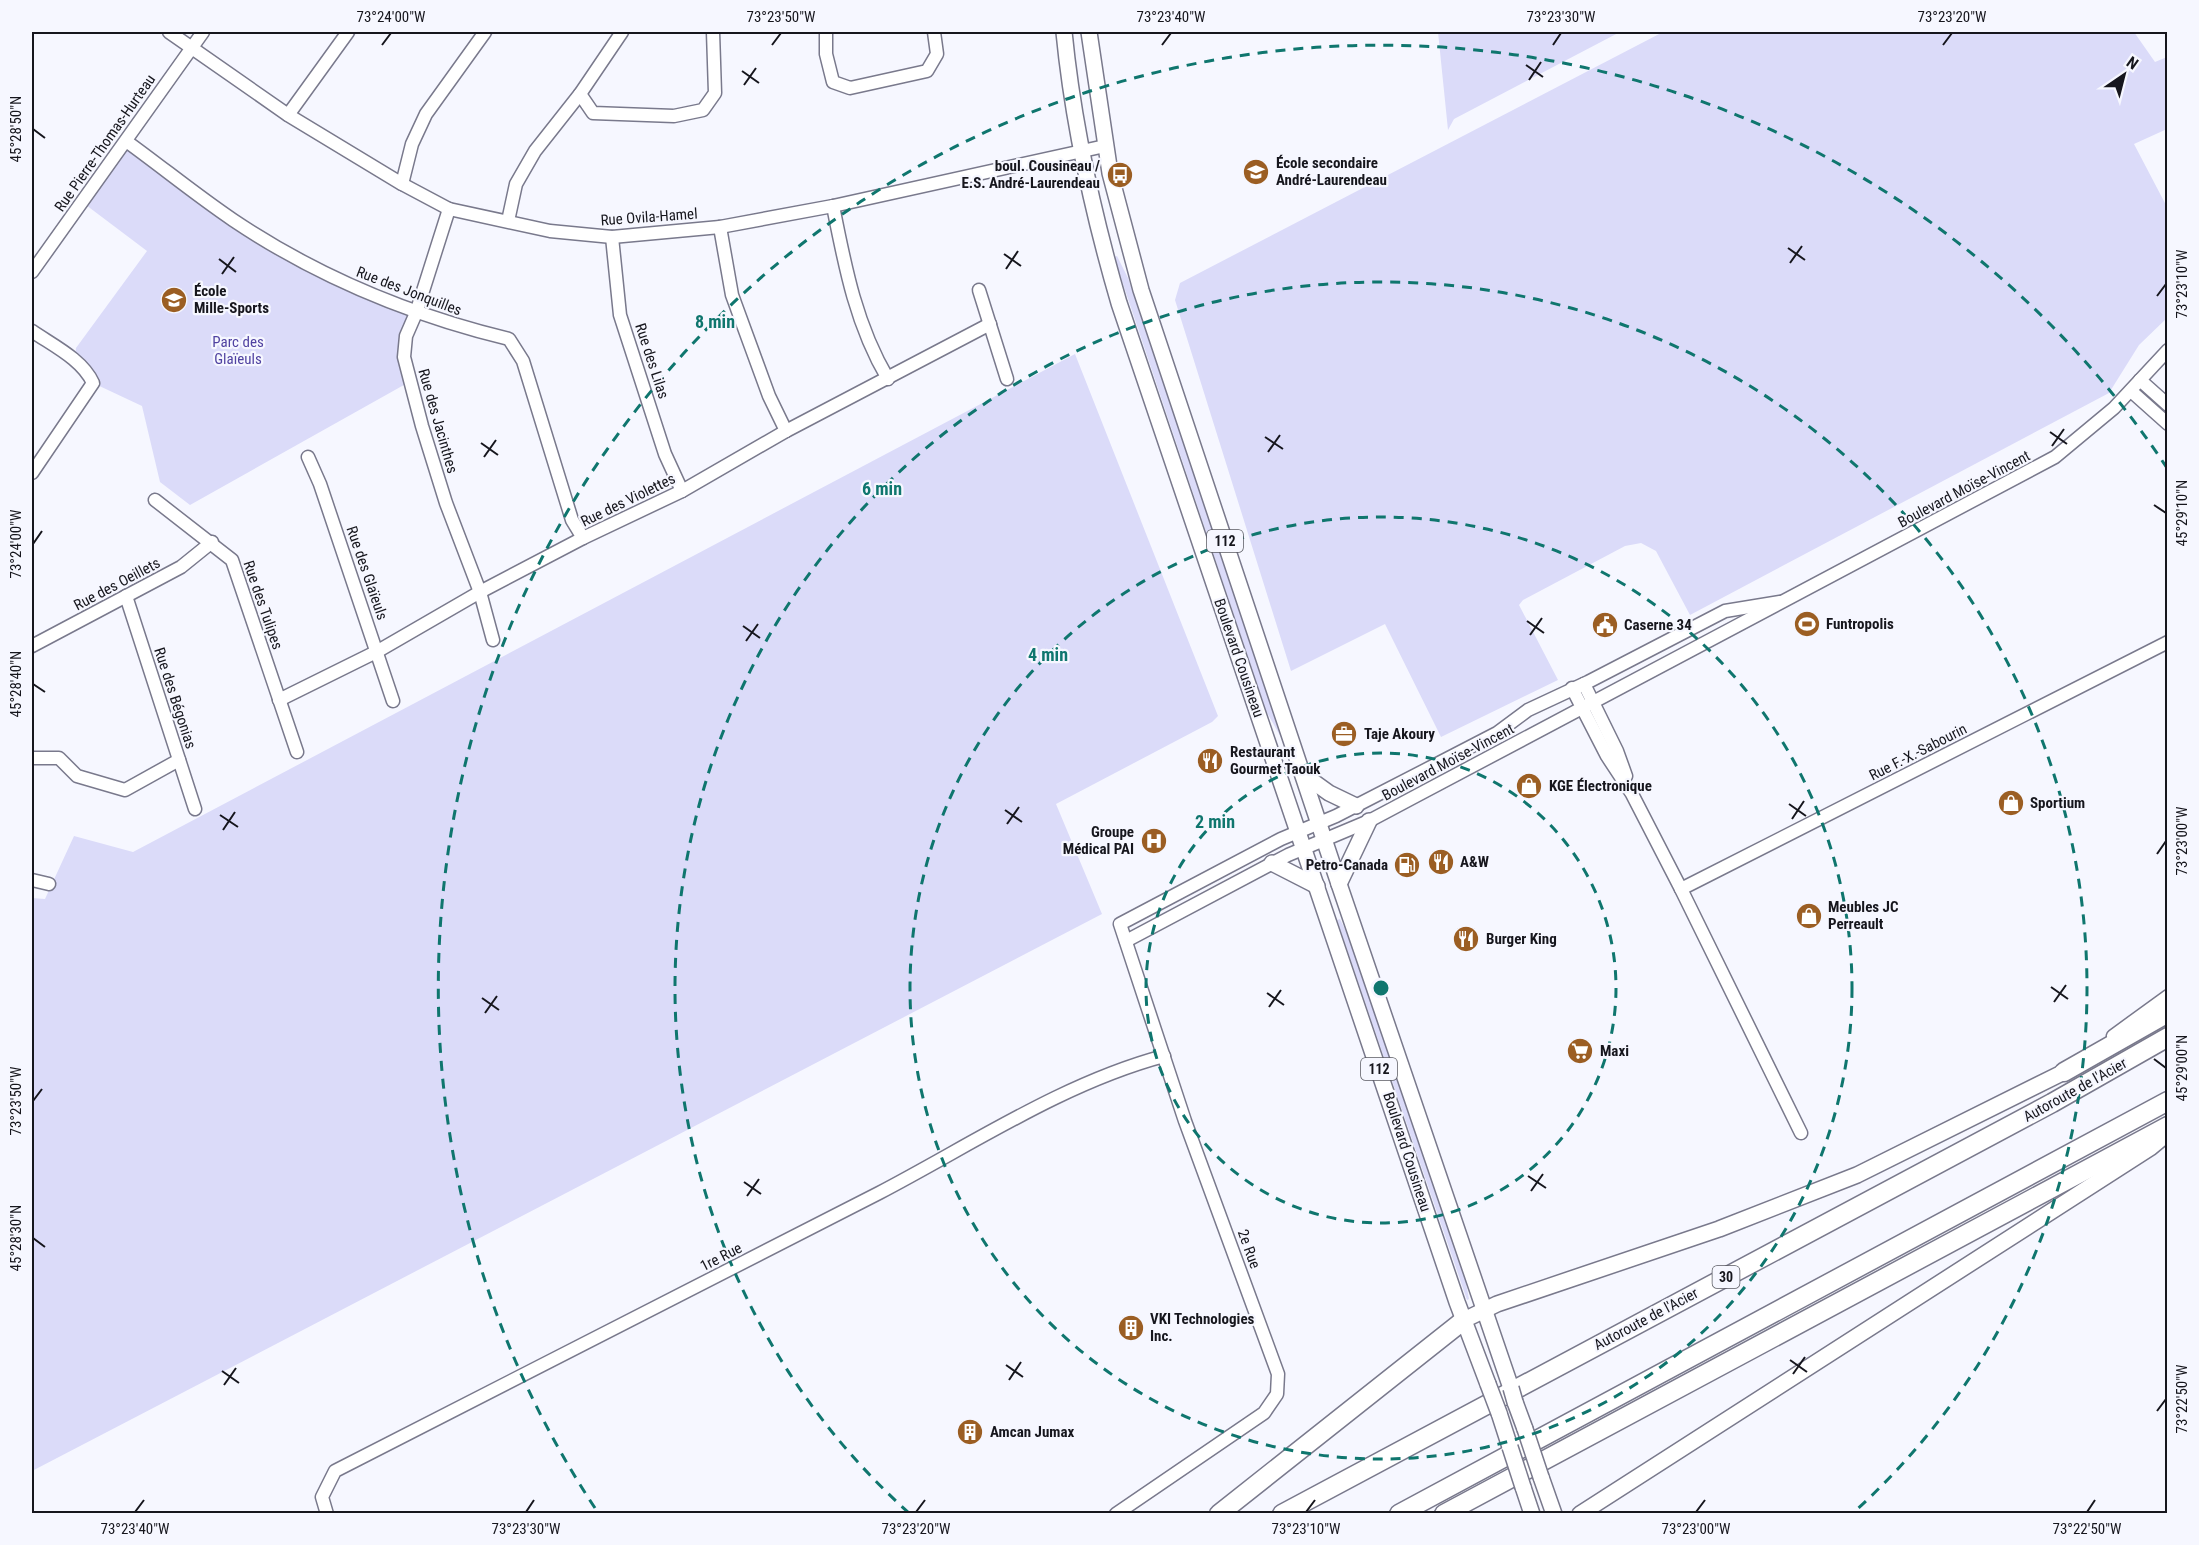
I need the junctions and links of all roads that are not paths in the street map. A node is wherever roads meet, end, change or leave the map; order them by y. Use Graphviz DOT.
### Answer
graph roads {
  1 [pos="169,32"];
  2 [pos="203,32"];
  3 [pos="348,32"];
  4 [pos="485,32"];
  5 [pos="622,32"];
  6 [pos="713,32"];
  7 [pos="826,32"];
  8 [pos="934,32"];
  9 [pos="1064,32"];
  10 [pos="1089,32"];
  11 [pos="191,48"];
  12 [pos="580,94"];
  13 [pos="288,115"];
  14 [pos="126,141"];
  15 [pos="1105,146"];
  16 [pos="1081,152"];
  17 [pos="402,184"];
  18 [pos="833,206"];
  19 [pos="449,209"];
  20 [pos="507,221"];
  21 [pos="720,226"];
  22 [pos="612,237"];
  23 [pos="32,272"];
  24 [pos="979,290"];
  25 [pos="416,314"];
  26 [pos="990,324"];
  27 [pos="32,331"];
  28 [pos="2168,350"];
  29 [pos="888,379"];
  30 [pos="1007,379"];
  31 [pos="2140,381"];
  32 [pos="2131,391"];
  33 [pos="2168,405"];
  34 [pos="2168,424"];
  35 [pos="786,431"];
  36 [pos="308,457"];
  37 [pos="32,473"];
  38 [pos="682,491"];
  39 [pos="155,500"];
  40 [pos="583,538"];
  41 [pos="212,542"];
  42 [pos="480,592"];
  43 [pos="126,596"];
  44 [pos="1780,602"];
  45 [pos="493,640"];
  46 [pos="2168,642"];
  47 [pos="32,646"];
  48 [pos="378,651"];
  49 [pos="1578,686"];
  50 [pos="279,700"];
  51 [pos="393,701"];
  52 [pos="1588,705"];
  53 [pos="297,752"];
  54 [pos="32,758"];
  55 [pos="179,760"];
  56 [pos="1304,775"];
  57 [pos="1356,806"];
  58 [pos="195,809"];
  59 [pos="1369,820"];
  60 [pos="1318,824"];
  61 [pos="1298,832"];
  62 [pos="1324,839"];
  63 [pos="1304,848"];
  64 [pos="1272,863"];
  65 [pos="32,880"];
  66 [pos="49,884"];
  67 [pos="1339,884"];
  68 [pos="1317,886"];
  69 [pos="1681,889"];
  70 [pos="1120,924"];
  71 [pos="1126,941"];
  72 [pos="2168,996"];
  73 [pos="2168,1013"];
  74 [pos="2168,1037"];
  75 [pos="1164,1056"];
  76 [pos="2064,1072"];
  77 [pos="2168,1101"];
  78 [pos="2168,1126"];
  79 [pos="1802,1133"];
  80 [pos="2168,1133"];
  81 [pos="1484,1310"];
  82 [pos="1464,1320"];
  83 [pos="327,1514"];
  84 [pos="1116,1514"];
  85 [pos="1219,1514"];
  86 [pos="1282,1514"];
  87 [pos="1399,1514"];
  88 [pos="1444,1514"];
  89 [pos="1532,1514"];
  90 [pos="1554,1514"];
  91 [pos="1580,1514"];
  1 -- 11 [label="street, Rue Ovila-Hamel"];
  2 -- 11 [label="street, Rue Pierre-Thomas-Hurteau"];
  3 -- 13 [label="street"];
  4 -- 17 [label="street"];
  5 -- 12 [label="street"];
  6 -- 12 [label="street"];
  7 -- 8 [label="street"];
  9 -- 16 [label="main road, Boulevard Cousineau / 112"];
  10 -- 15 [label="main road, Boulevard Cousineau / 112"];
  11 -- 13 [label="street, Rue Ovila-Hamel"];
  11 -- 14 [label="street, Rue Pierre-Thomas-Hurteau"];
  12 -- 20 [label="street"];
  13 -- 17 [label="street, Rue Ovila-Hamel"];
  14 -- 23 [label="street, Rue Pierre-Thomas-Hurteau"];
  14 -- 25 [label="street, Rue des Jonquilles"];
  15 -- 16 [label="street, Rue Ovila-Hamel"];
  15 -- 56 [label="main road, Boulevard Cousineau / 112"];
  16 -- 18 [label="street, Rue Ovila-Hamel"];
  16 -- 61 [label="main road, Boulevard Cousineau / 112"];
  17 -- 19 [label="street, Rue Ovila-Hamel"];
  18 -- 21 [label="street, Rue Ovila-Hamel"];
  18 -- 29 [label="street"];
  19 -- 20 [label="street, Rue Ovila-Hamel"];
  19 -- 25 [label="street, Rue des Jacinthes"];
  20 -- 22 [label="street, Rue Ovila-Hamel"];
  21 -- 22 [label="street, Rue Ovila-Hamel"];
  21 -- 35 [label="street"];
  22 -- 38 [label="street, Rue des Lilas"];
  24 -- 26 [label="street"];
  25 -- 40 [label="street, Rue des Jonquilles"];
  25 -- 42 [label="street, Rue des Jacinthes"];
  26 -- 29 [label="street, Rue des Violettes"];
  26 -- 30 [label="street"];
  27 -- 37 [label="street"];
  28 -- 31 [label="street, Boulevard Moïse-Vincent"];
  29 -- 35 [label="street, Rue des Violettes"];
  31 -- 32 [label="street, Boulevard Moïse-Vincent"];
  31 -- 33 [label="street"];
  32 -- 34 [label="street"];
  32 -- 44 [label="street, Boulevard Moïse-Vincent"];
  35 -- 38 [label="street, Rue des Violettes"];
  36 -- 48 [label="street, Rue des Glaïeuls"];
  38 -- 40 [label="street, Rue des Violettes"];
  39 -- 41 [label="street, Rue des Tulipes"];
  40 -- 42 [label="street, Rue des Violettes"];
  41 -- 43 [label="street, Rue des Oeillets"];
  41 -- 50 [label="street, Rue des Tulipes"];
  42 -- 45 [label="street, Rue des Jacinthes"];
  42 -- 48 [label="street, Rue des Violettes"];
  43 -- 47 [label="street, Rue des Oeillets"];
  43 -- 55 [label="street, Rue des Bégonias"];
  44 -- 49 [label="street, Boulevard Moïse-Vincent"];
  44 -- 52 [label="street, Boulevard Moïse-Vincent"];
  46 -- 69 [label="street, Rue F.-X.-Sabourin"];
  48 -- 50 [label="street, Rue des Violettes"];
  48 -- 51 [label="street, Rue des Glaïeuls"];
  49 -- 52 [label="street"];
  49 -- 57 [label="street, Boulevard Moïse-Vincent"];
  50 -- 53 [label="street, Rue des Tulipes"];
  52 -- 59 [label="street, Boulevard Moïse-Vincent"];
  52 -- 69 [label="street"];
  54 -- 55 [label="street"];
  55 -- 58 [label="street, Rue des Bégonias"];
  56 -- 57 [label="main road"];
  56 -- 60 [label="main road, Boulevard Cousineau / 112"];
  57 -- 60 [label="street, Boulevard Moïse-Vincent"];
  59 -- 62 [label="street, Boulevard Moïse-Vincent"];
  59 -- 67 [label="main road"];
  60 -- 61 [label="street, Boulevard Moïse-Vincent"];
  60 -- 62 [label="main road, Boulevard Cousineau / 112"];
  61 -- 63 [label="main road, Boulevard Cousineau / 112"];
  61 -- 70 [label="street, Boulevard Moïse-Vincent"];
  62 -- 63 [label="street, Boulevard Moïse-Vincent"];
  62 -- 67 [label="main road, Boulevard Cousineau / 112"];
  63 -- 64 [label="street, Boulevard Moïse-Vincent"];
  63 -- 68 [label="main road, Boulevard Cousineau / 112"];
  64 -- 68 [label="main road"];
  64 -- 71 [label="street, Boulevard Moïse-Vincent"];
  65 -- 66 [label="street"];
  67 -- 81 [label="main road, Boulevard Cousineau / 112"];
  68 -- 82 [label="main road, Boulevard Cousineau / 112"];
  69 -- 79 [label="street"];
  70 -- 71 [label="street, 2e Rue"];
  71 -- 75 [label="street, 2e Rue"];
  72 -- 76 [label="street"];
  73 -- 76 [label="highway"];
  74 -- 86 [label="highway, Autoroute de l'Acier / 30"];
  75 -- 83 [label="street, 1re Rue"];
  75 -- 84 [label="street, 2e Rue"];
  76 -- 81 [label="main road"];
  77 -- 87 [label="highway"];
  78 -- 88 [label="highway"];
  80 -- 91 [label="main road"];
  81 -- 82 [label="main road"];
  81 -- 90 [label="main road, Boulevard Cousineau / 112, bridge"];
  82 -- 85 [label="highway"];
  82 -- 89 [label="main road, Boulevard Cousineau / 112, bridge"];
}
